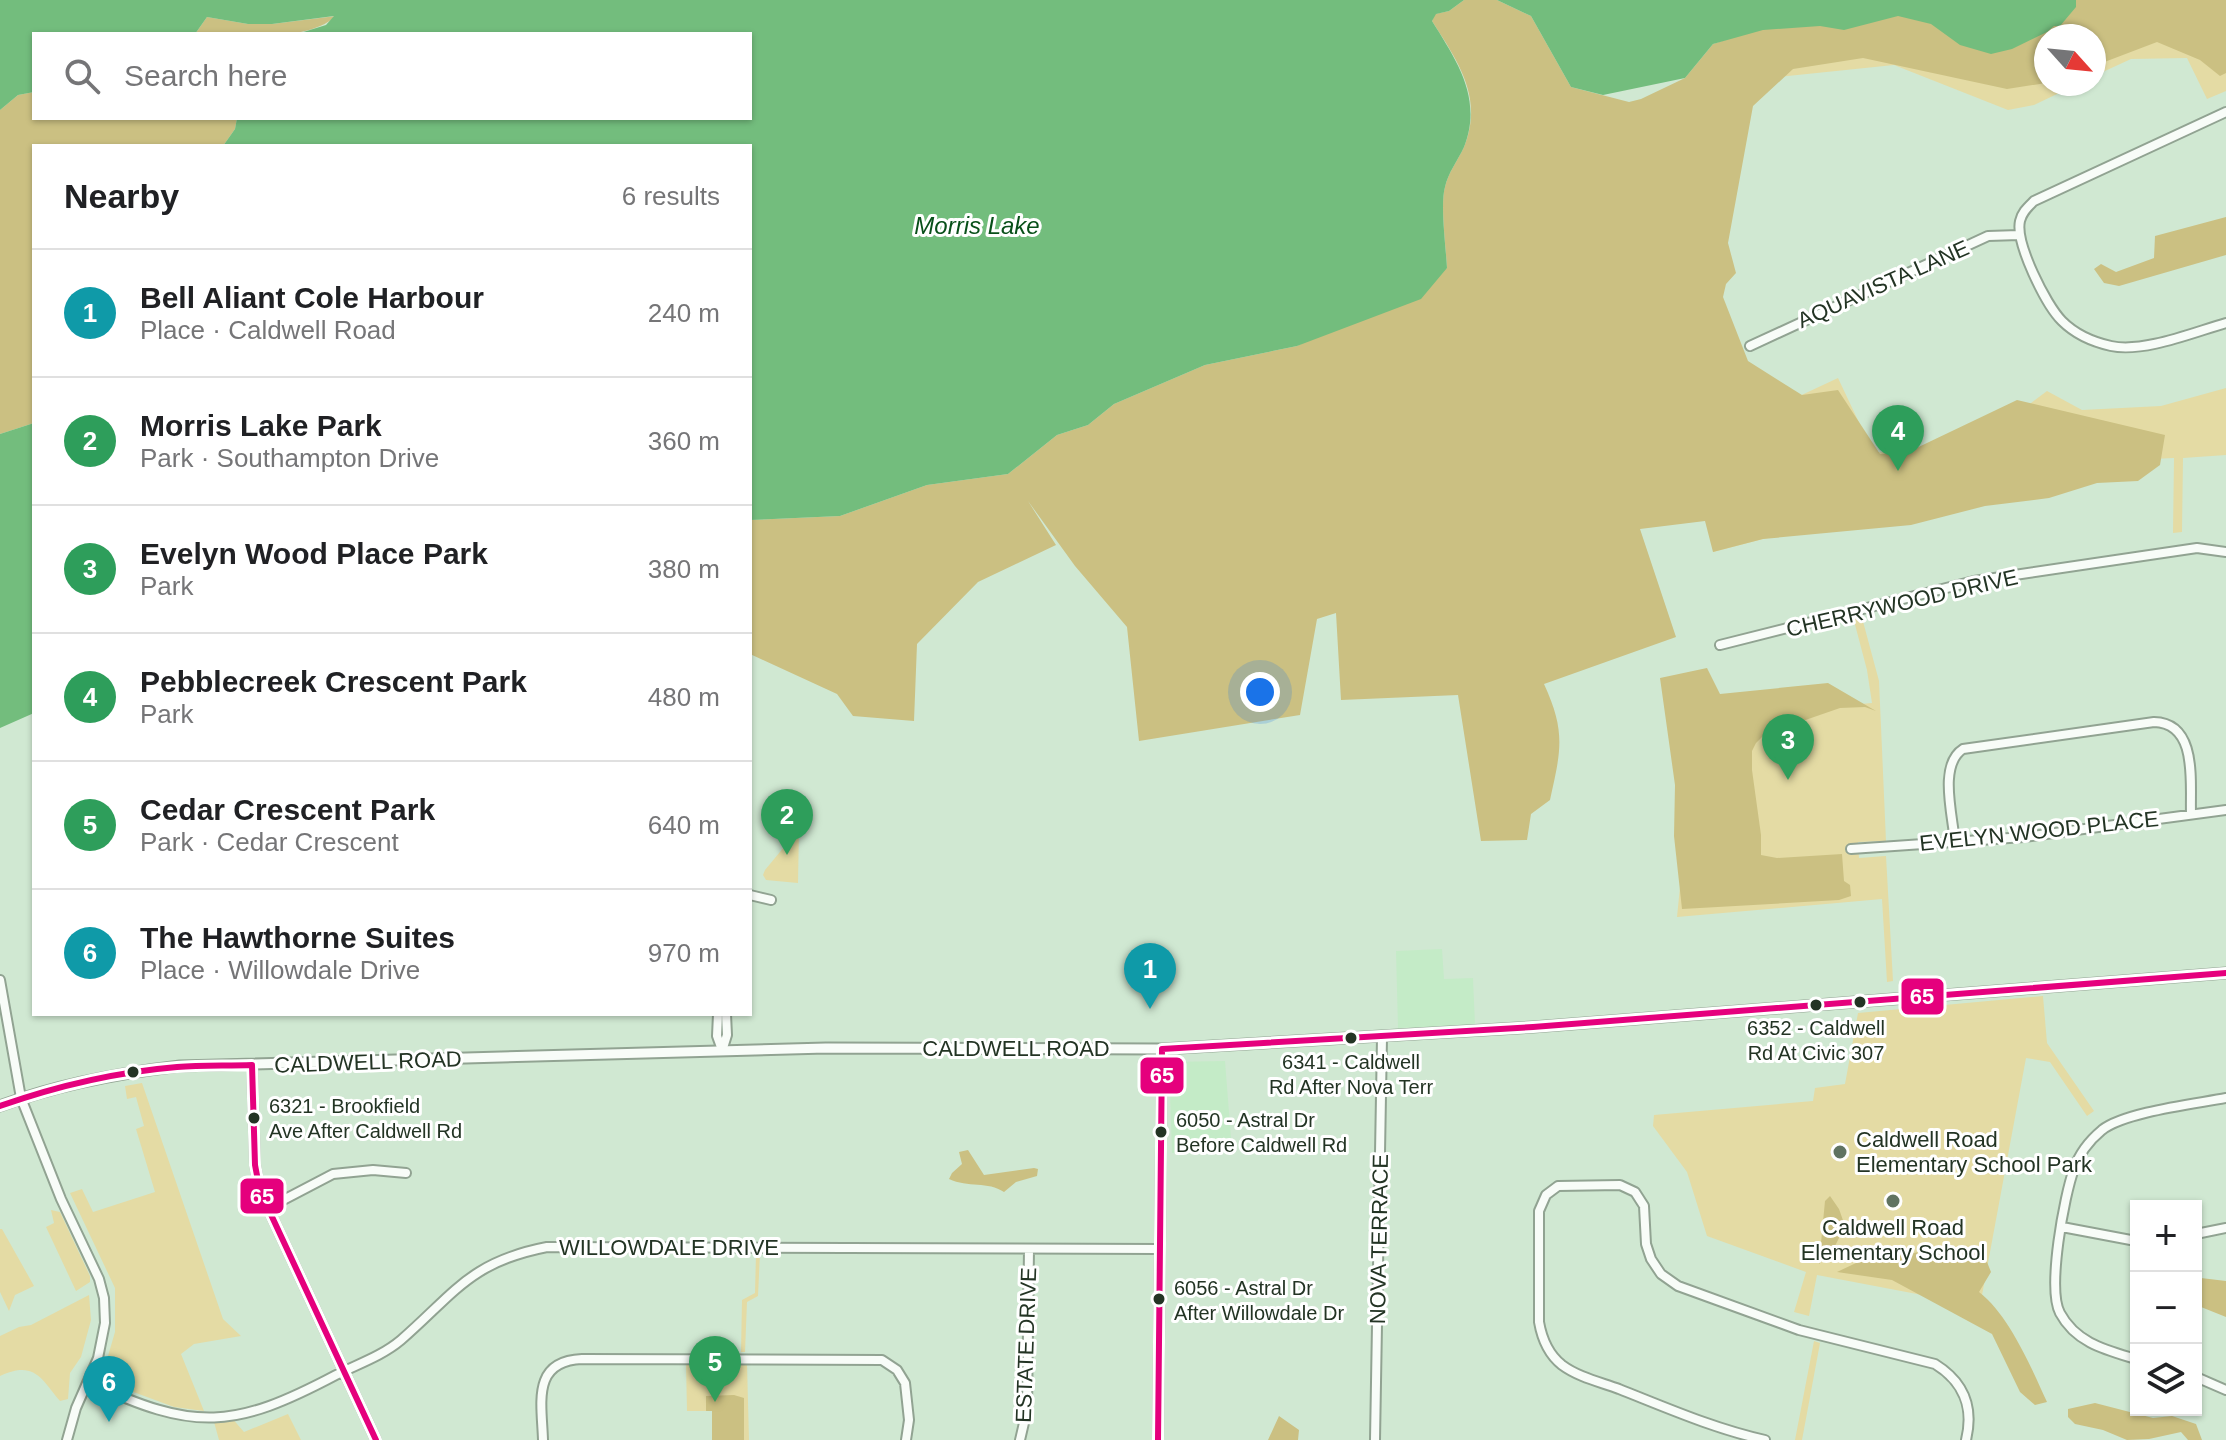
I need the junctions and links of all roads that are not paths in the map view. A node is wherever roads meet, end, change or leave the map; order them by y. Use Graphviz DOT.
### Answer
graph roads {
  1 [pos="2226,112"];
  2 [pos="2019,235"];
  3 [pos="2226,323"];
  4 [pos="1750,346"];
  5 [pos="2226,552"];
  6 [pos="1720,645"];
  7 [pos="2226,810"];
  8 [pos="2191,813"];
  9 [pos="1955,843"];
  10 [pos="1851,849"];
  11 [pos="752,895"];
  12 [pos="771,900"];
  13 [pos="2226,973"];
  14 [pos="0,980"];
  15 [pos="718,1016"];
  16 [pos="726,1016"];
  17 [pos="1382,1038"];
  18 [pos="1162,1049"];
  19 [pos="722,1051"];
  20 [pos="252,1065"];
  21 [pos="21,1098"];
  22 [pos="2226,1098"];
  23 [pos="0,1106"];
  24 [pos="406,1173"];
  25 [pos="268,1208"];
  26 [pos="2062,1227"];
  27 [pos="2226,1228"];
  28 [pos="2202,1233"];
  29 [pos="2130,1240"];
  30 [pos="1029,1249"];
  31 [pos="1160,1249"];
  32 [pos="2130,1357"];
  33 [pos="344,1371"];
  34 [pos="2202,1380"];
  35 [pos="89,1382"];
  36 [pos="2226,1390"];
  37 [pos="67,1437"];
  38 [pos="376,1440"];
  39 [pos="543,1440"];
  40 [pos="906,1440"];
  41 [pos="1020,1440"];
  42 [pos="1158,1440"];
  43 [pos="1375,1440"];
  44 [pos="1765,1440"];
  45 [pos="1966,1440"];
  1 -- 2 [label="street"];
  2 -- 3 [label="street"];
  2 -- 4 [label="street, AQUAVISTA LANE"];
  5 -- 6 [label="street, CHERRYWOOD DRIVE"];
  7 -- 8 [label="street, EVELYN WOOD PLACE"];
  8 -- 9 [label="street, EVELYN WOOD PLACE"];
  8 -- 9 [label="street"];
  9 -- 10 [label="street, EVELYN WOOD PLACE"];
  11 -- 12 [label="street"];
  13 -- 17 [label="street, CALDWELL ROAD"];
  14 -- 21 [label="street"];
  15 -- 19 [label="street"];
  16 -- 19 [label="street"];
  17 -- 18 [label="street, CALDWELL ROAD"];
  17 -- 43 [label="street, NOVA TERRACE"];
  18 -- 19 [label="street, CALDWELL ROAD"];
  18 -- 31 [label="street"];
  19 -- 20 [label="street, CALDWELL ROAD"];
  20 -- 21 [label="street, CALDWELL ROAD"];
  20 -- 25 [label="street"];
  21 -- 23 [label="street, CALDWELL ROAD"];
  21 -- 35 [label="street"];
  22 -- 26 [label="street"];
  24 -- 25 [label="street"];
  25 -- 33 [label="street"];
  26 -- 29 [label="street"];
  26 -- 32 [label="street"];
  27 -- 28 [label="street"];
  30 -- 31 [label="street, WILLOWDALE DRIVE"];
  30 -- 33 [label="street, WILLOWDALE DRIVE"];
  30 -- 41 [label="street, ESTATE DRIVE"];
  31 -- 42 [label="street"];
  33 -- 35 [label="street, WILLOWDALE DRIVE"];
  33 -- 38 [label="street"];
  34 -- 36 [label="street"];
  35 -- 37 [label="street"];
  39 -- 40 [label="street"];
  44 -- 45 [label="street"];
}
